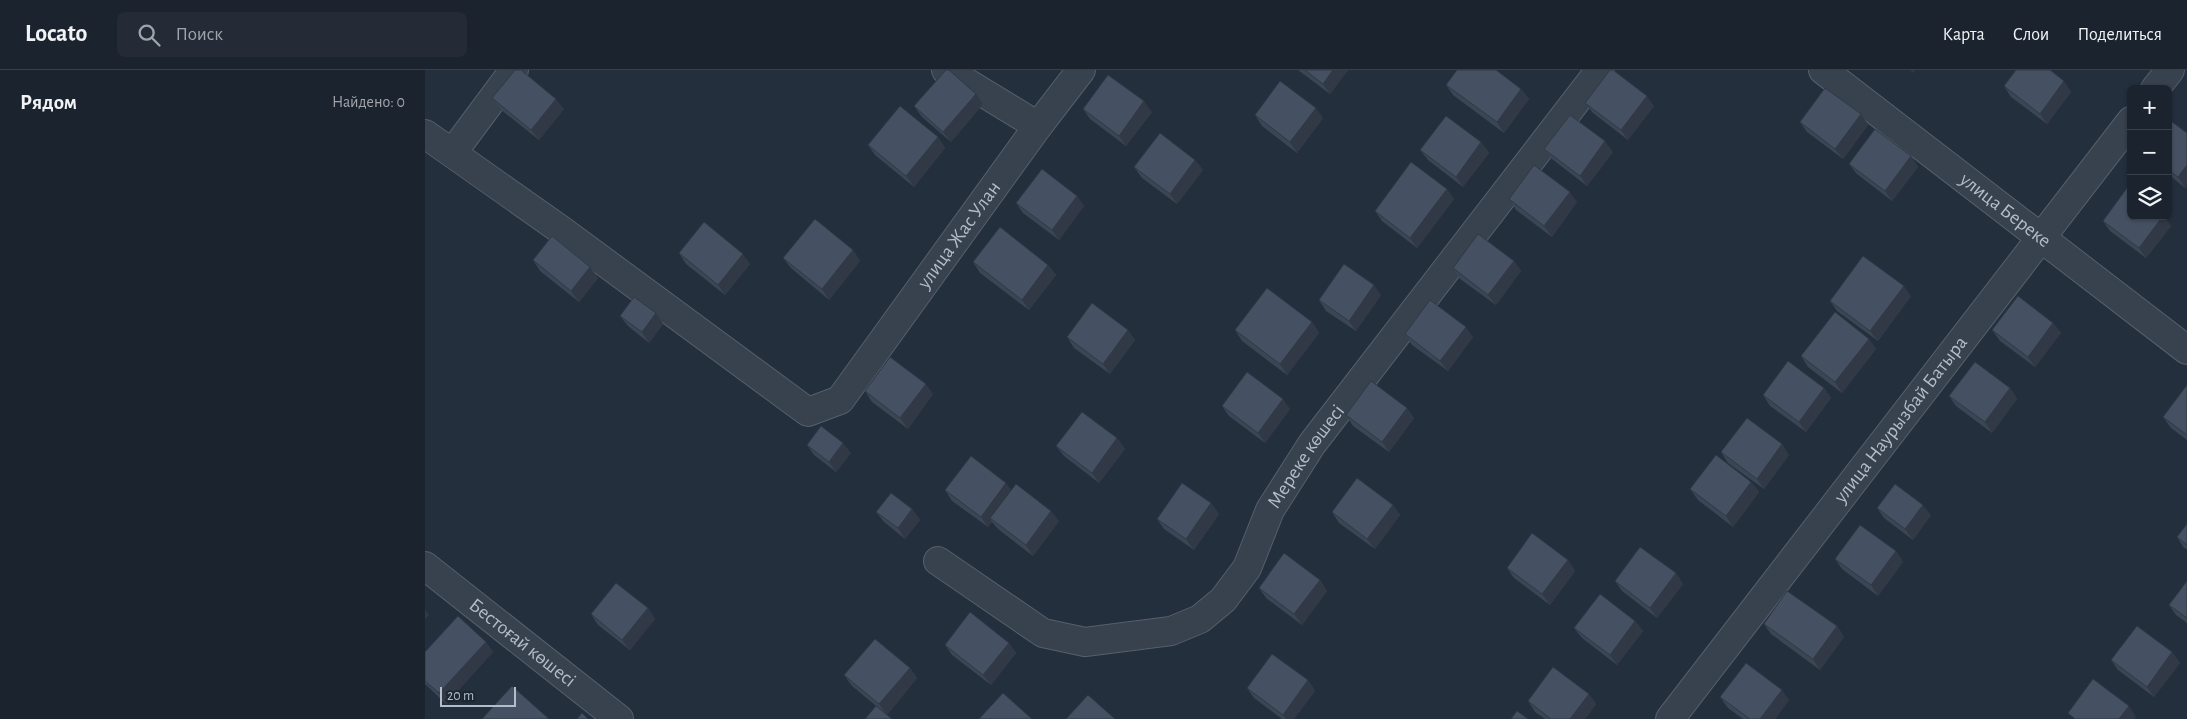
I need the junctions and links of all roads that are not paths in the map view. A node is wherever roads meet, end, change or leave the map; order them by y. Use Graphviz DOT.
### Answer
graph roads {
  1 [pos="514,70"];
  2 [pos="946,70"];
  3 [pos="1081,70"];
  4 [pos="1600,70"];
  5 [pos="1823,70"];
  6 [pos="2170,70"];
  7 [pos="2158,85"];
  8 [pos="1039,126"];
  9 [pos="2127,126"];
  10 [pos="425,134"];
  11 [pos="453,152"];
  12 [pos="2041,238"];
  13 [pos="2187,350"];
  14 [pos="938,561"];
  15 [pos="425,566"];
  16 [pos="619,719"];
  17 [pos="1670,719"];
  1 -- 11 [label="street"];
  2 -- 8 [label="street"];
  3 -- 8 [label="street, улица Жас Улан"];
  4 -- 14 [label="street, Мереке көшесі"];
  5 -- 12 [label="street, улица Береке"];
  6 -- 7 [label="street"];
  8 -- 11 [label="street, улица Жас Улан"];
  9 -- 12 [label="street, улица Наурызбай Батыра"];
  10 -- 11 [label="street"];
  12 -- 13 [label="street, улица Береке"];
  12 -- 17 [label="street, улица Наурызбай Батыра"];
  15 -- 16 [label="street, Бестоғай көшесі"];
}
